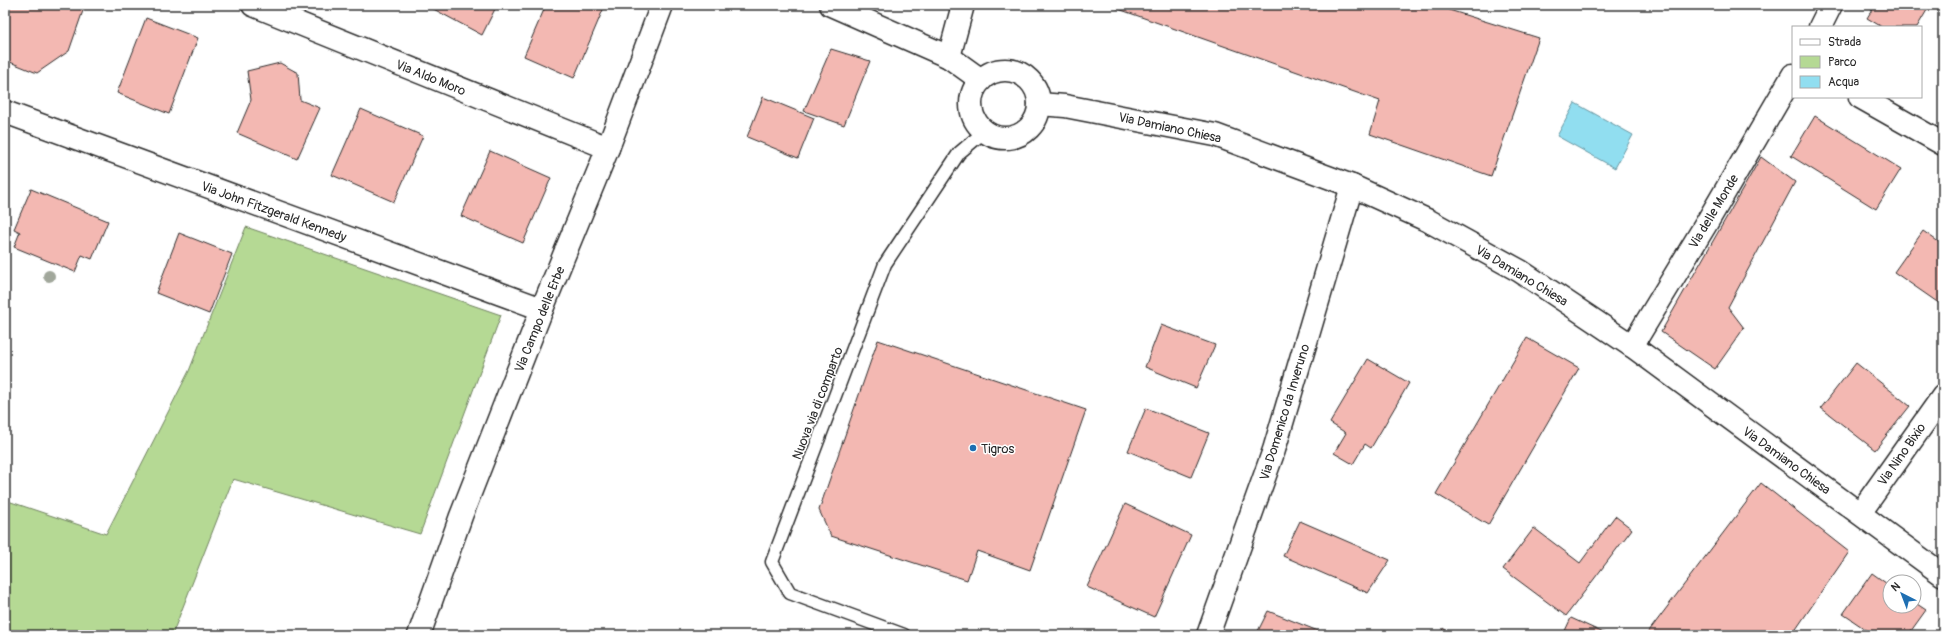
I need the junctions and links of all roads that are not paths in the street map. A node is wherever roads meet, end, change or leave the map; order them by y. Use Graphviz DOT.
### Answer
graph roads {
  1 [pos="253,5"];
  2 [pos="662,5"];
  3 [pos="831,5"];
  4 [pos="963,5"];
  5 [pos="1832,5"];
  6 [pos="1821,26"];
  7 [pos="949,57"];
  8 [pos="1792,77"];
  9 [pos="981,80"];
  10 [pos="1862,98"];
  11 [pos="1039,104"];
  12 [pos="5,112"];
  13 [pos="985,131"];
  14 [pos="1943,144"];
  15 [pos="608,148"];
  16 [pos="1352,186"];
  17 [pos="542,309"];
  18 [pos="1632,346"];
  19 [pos="1943,396"];
  20 [pos="1860,513"];
  21 [pos="1943,575"];
  22 [pos="419,635"];
  23 [pos="904,635"];
  24 [pos="1208,635"];
  1 -- 15 [label="street, Via Aldo Moro"];
  2 -- 15 [label="street, Via Campo delle Erbe"];
  3 -- 7 [label="street"];
  4 -- 7 [label="street"];
  5 -- 6 [label="street"];
  7 -- 9 [label="street"];
  8 -- 18 [label="street, Via delle Monde"];
  9 -- 11 [label="street"];
  9 -- 13 [label="street"];
  10 -- 14 [label="street"];
  11 -- 13 [label="street"];
  11 -- 16 [label="street, Via Damiano Chiesa"];
  12 -- 17 [label="street, Via John Fitzgerald Kennedy"];
  13 -- 23 [label="lane, Nuova via di comparto"];
  15 -- 17 [label="street, Via Campo delle Erbe"];
  16 -- 18 [label="street, Via Damiano Chiesa"];
  16 -- 24 [label="street, Via Domenico da Inveruno"];
  17 -- 22 [label="street, Via Campo delle Erbe"];
  18 -- 20 [label="street, Via Damiano Chiesa"];
  19 -- 20 [label="street, Via Nino Bixio"];
  20 -- 21 [label="street, Via Damiano Chiesa"];
}
